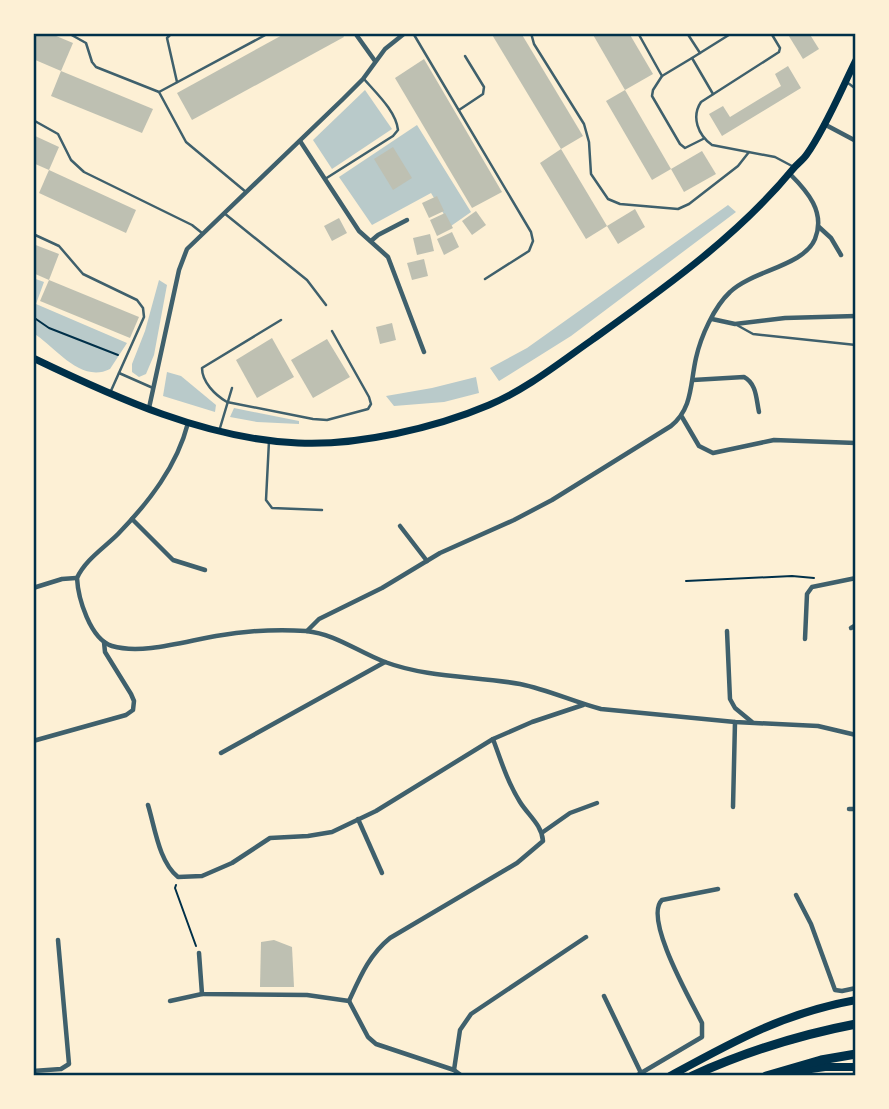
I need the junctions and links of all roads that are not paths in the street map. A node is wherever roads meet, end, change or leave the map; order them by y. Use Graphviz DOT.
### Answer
graph roads {
  1 [pos="68,33"];
  2 [pos="172,33"];
  3 [pos="269,33"];
  4 [pos="355,33"];
  5 [pos="405,33"];
  6 [pos="413,33"];
  7 [pos="531,33"];
  8 [pos="638,33"];
  9 [pos="687,33"];
  10 [pos="732,33"];
  11 [pos="771,33"];
  12 [pos="700,53"];
  13 [pos="465,56"];
  14 [pos="692,58"];
  15 [pos="856,60"];
  16 [pos="375,61"];
  17 [pos="662,76"];
  18 [pos="363,79"];
  19 [pos="845,81"];
  20 [pos="177,82"];
  21 [pos="856,89"];
  22 [pos="159,92"];
  23 [pos="713,94"];
  24 [pos="459,110"];
  25 [pos="33,120"];
  26 [pos="823,124"];
  27 [pos="704,139"];
  28 [pos="300,141"];
  29 [pos="856,141"];
  30 [pos="749,152"];
  31 [pos="792,171"];
  32 [pos="325,179"];
  33 [pos="246,192"];
  34 [pos="224,213"];
  35 [pos="407,220"];
  36 [pos="818,226"];
  37 [pos="202,233"];
  38 [pos="33,234"];
  39 [pos="371,242"];
  40 [pos="841,255"];
  41 [pos="485,278"];
  42 [pos="326,305"];
  43 [pos="856,316"];
  44 [pos="712,318"];
  45 [pos="281,320"];
  46 [pos="735,324"];
  47 [pos="332,331"];
  48 [pos="856,345"];
  49 [pos="424,352"];
  50 [pos="33,358"];
  51 [pos="119,373"];
  52 [pos="693,380"];
  53 [pos="153,388"];
  54 [pos="232,388"];
  55 [pos="110,393"];
  56 [pos="227,402"];
  57 [pos="149,408"];
  58 [pos="759,412"];
  59 [pos="682,417"];
  60 [pos="188,422"];
  61 [pos="219,430"];
  62 [pos="269,442"];
  63 [pos="856,443"];
  64 [pos="322,510"];
  65 [pos="132,519"];
  66 [pos="400,526"];
  67 [pos="427,561"];
  68 [pos="205,570"];
  69 [pos="77,578"];
  70 [pos="856,578"];
  71 [pos="33,588"];
  72 [pos="307,631"];
  73 [pos="727,631"];
  74 [pos="805,639"];
  75 [pos="104,642"];
  76 [pos="385,662"];
  77 [pos="584,705"];
  78 [pos="735,722"];
  79 [pos="752,722"];
  80 [pos="856,735"];
  81 [pos="493,739"];
  82 [pos="33,741"];
  83 [pos="221,753"];
  84 [pos="597,803"];
  85 [pos="148,805"];
  86 [pos="733,807"];
  87 [pos="849,809"];
  88 [pos="856,809"];
  89 [pos="358,819"];
  90 [pos="543,832"];
  91 [pos="382,873"];
  92 [pos="718,889"];
  93 [pos="796,895"];
  94 [pos="586,937"];
  95 [pos="58,940"];
  96 [pos="199,953"];
  97 [pos="856,988"];
  98 [pos="202,994"];
  99 [pos="604,996"];
  100 [pos="856,1000"];
  101 [pos="170,1001"];
  102 [pos="349,1001"];
  103 [pos="856,1024"];
  104 [pos="856,1054"];
  105 [pos="856,1067"];
  106 [pos="454,1069"];
  107 [pos="33,1072"];
  108 [pos="638,1074"];
  109 [pos="462,1076"];
  110 [pos="670,1076"];
  111 [pos="692,1076"];
  112 [pos="766,1076"];
  1 -- 22 [label="lane"];
  2 -- 20 [label="lane"];
  3 -- 20 [label="lane"];
  4 -- 16 [label="street"];
  5 -- 16 [label="street"];
  6 -- 24 [label="lane"];
  7 -- 30 [label="lane"];
  8 -- 17 [label="lane"];
  9 -- 12 [label="lane"];
  10 -- 12 [label="lane"];
  11 -- 23 [label="lane"];
  12 -- 14 [label="lane"];
  13 -- 24 [label="lane"];
  14 -- 17 [label="lane"];
  14 -- 23 [label="lane"];
  15 -- 19 [label="main road"];
  16 -- 18 [label="street"];
  17 -- 27 [label="lane"];
  18 -- 28 [label="street"];
  18 -- 32 [label="lane"];
  19 -- 21 [label="lane"];
  19 -- 26 [label="main road"];
  20 -- 22 [label="lane"];
  22 -- 33 [label="lane"];
  23 -- 27 [label="lane"];
  24 -- 41 [label="lane"];
  25 -- 37 [label="lane"];
  26 -- 29 [label="street"];
  26 -- 31 [label="main road"];
  27 -- 30 [label="lane"];
  28 -- 32 [label="street"];
  28 -- 33 [label="street"];
  30 -- 31 [label="lane"];
  31 -- 36 [label="street"];
  31 -- 62 [label="main road"];
  32 -- 39 [label="street"];
  33 -- 34 [label="street"];
  34 -- 37 [label="street"];
  34 -- 42 [label="lane"];
  35 -- 39 [label="street"];
  36 -- 40 [label="street"];
  36 -- 44 [label="street"];
  37 -- 53 [label="street"];
  38 -- 51 [label="lane"];
  39 -- 49 [label="street"];
  43 -- 46 [label="street"];
  44 -- 46 [label="street"];
  44 -- 52 [label="street"];
  45 -- 56 [label="lane"];
  46 -- 48 [label="lane"];
  47 -- 56 [label="lane"];
  50 -- 55 [label="main road"];
  51 -- 53 [label="lane"];
  51 -- 55 [label="lane"];
  52 -- 58 [label="street"];
  52 -- 59 [label="street"];
  53 -- 57 [label="street"];
  54 -- 56 [label="lane"];
  55 -- 57 [label="main road"];
  56 -- 61 [label="lane"];
  57 -- 60 [label="main road"];
  59 -- 63 [label="street"];
  59 -- 67 [label="street"];
  60 -- 61 [label="main road"];
  60 -- 65 [label="street"];
  61 -- 62 [label="main road"];
  62 -- 64 [label="lane"];
  65 -- 68 [label="street"];
  65 -- 69 [label="street"];
  66 -- 67 [label="street"];
  67 -- 72 [label="street"];
  69 -- 71 [label="street"];
  69 -- 75 [label="street"];
  70 -- 74 [label="street"];
  72 -- 75 [label="street"];
  72 -- 76 [label="street"];
  73 -- 79 [label="street"];
  75 -- 82 [label="street"];
  76 -- 77 [label="street"];
  76 -- 83 [label="street"];
  77 -- 78 [label="street"];
  77 -- 81 [label="street"];
  78 -- 79 [label="street"];
  78 -- 86 [label="street"];
  79 -- 80 [label="street"];
  81 -- 89 [label="street"];
  81 -- 90 [label="street"];
  84 -- 90 [label="street"];
  85 -- 89 [label="street"];
  87 -- 88 [label="street"];
  89 -- 91 [label="street"];
  90 -- 102 [label="street"];
  92 -- 108 [label="street"];
  93 -- 97 [label="street"];
  94 -- 106 [label="street"];
  95 -- 107 [label="street"];
  96 -- 98 [label="street"];
  98 -- 101 [label="street"];
  98 -- 102 [label="street"];
  99 -- 108 [label="street"];
  100 -- 110 [label="highway"];
  102 -- 106 [label="street"];
  103 -- 111 [label="highway"];
  104 -- 112 [label="highway"];
  105 -- 112 [label="highway"];
  106 -- 109 [label="street"];
}
